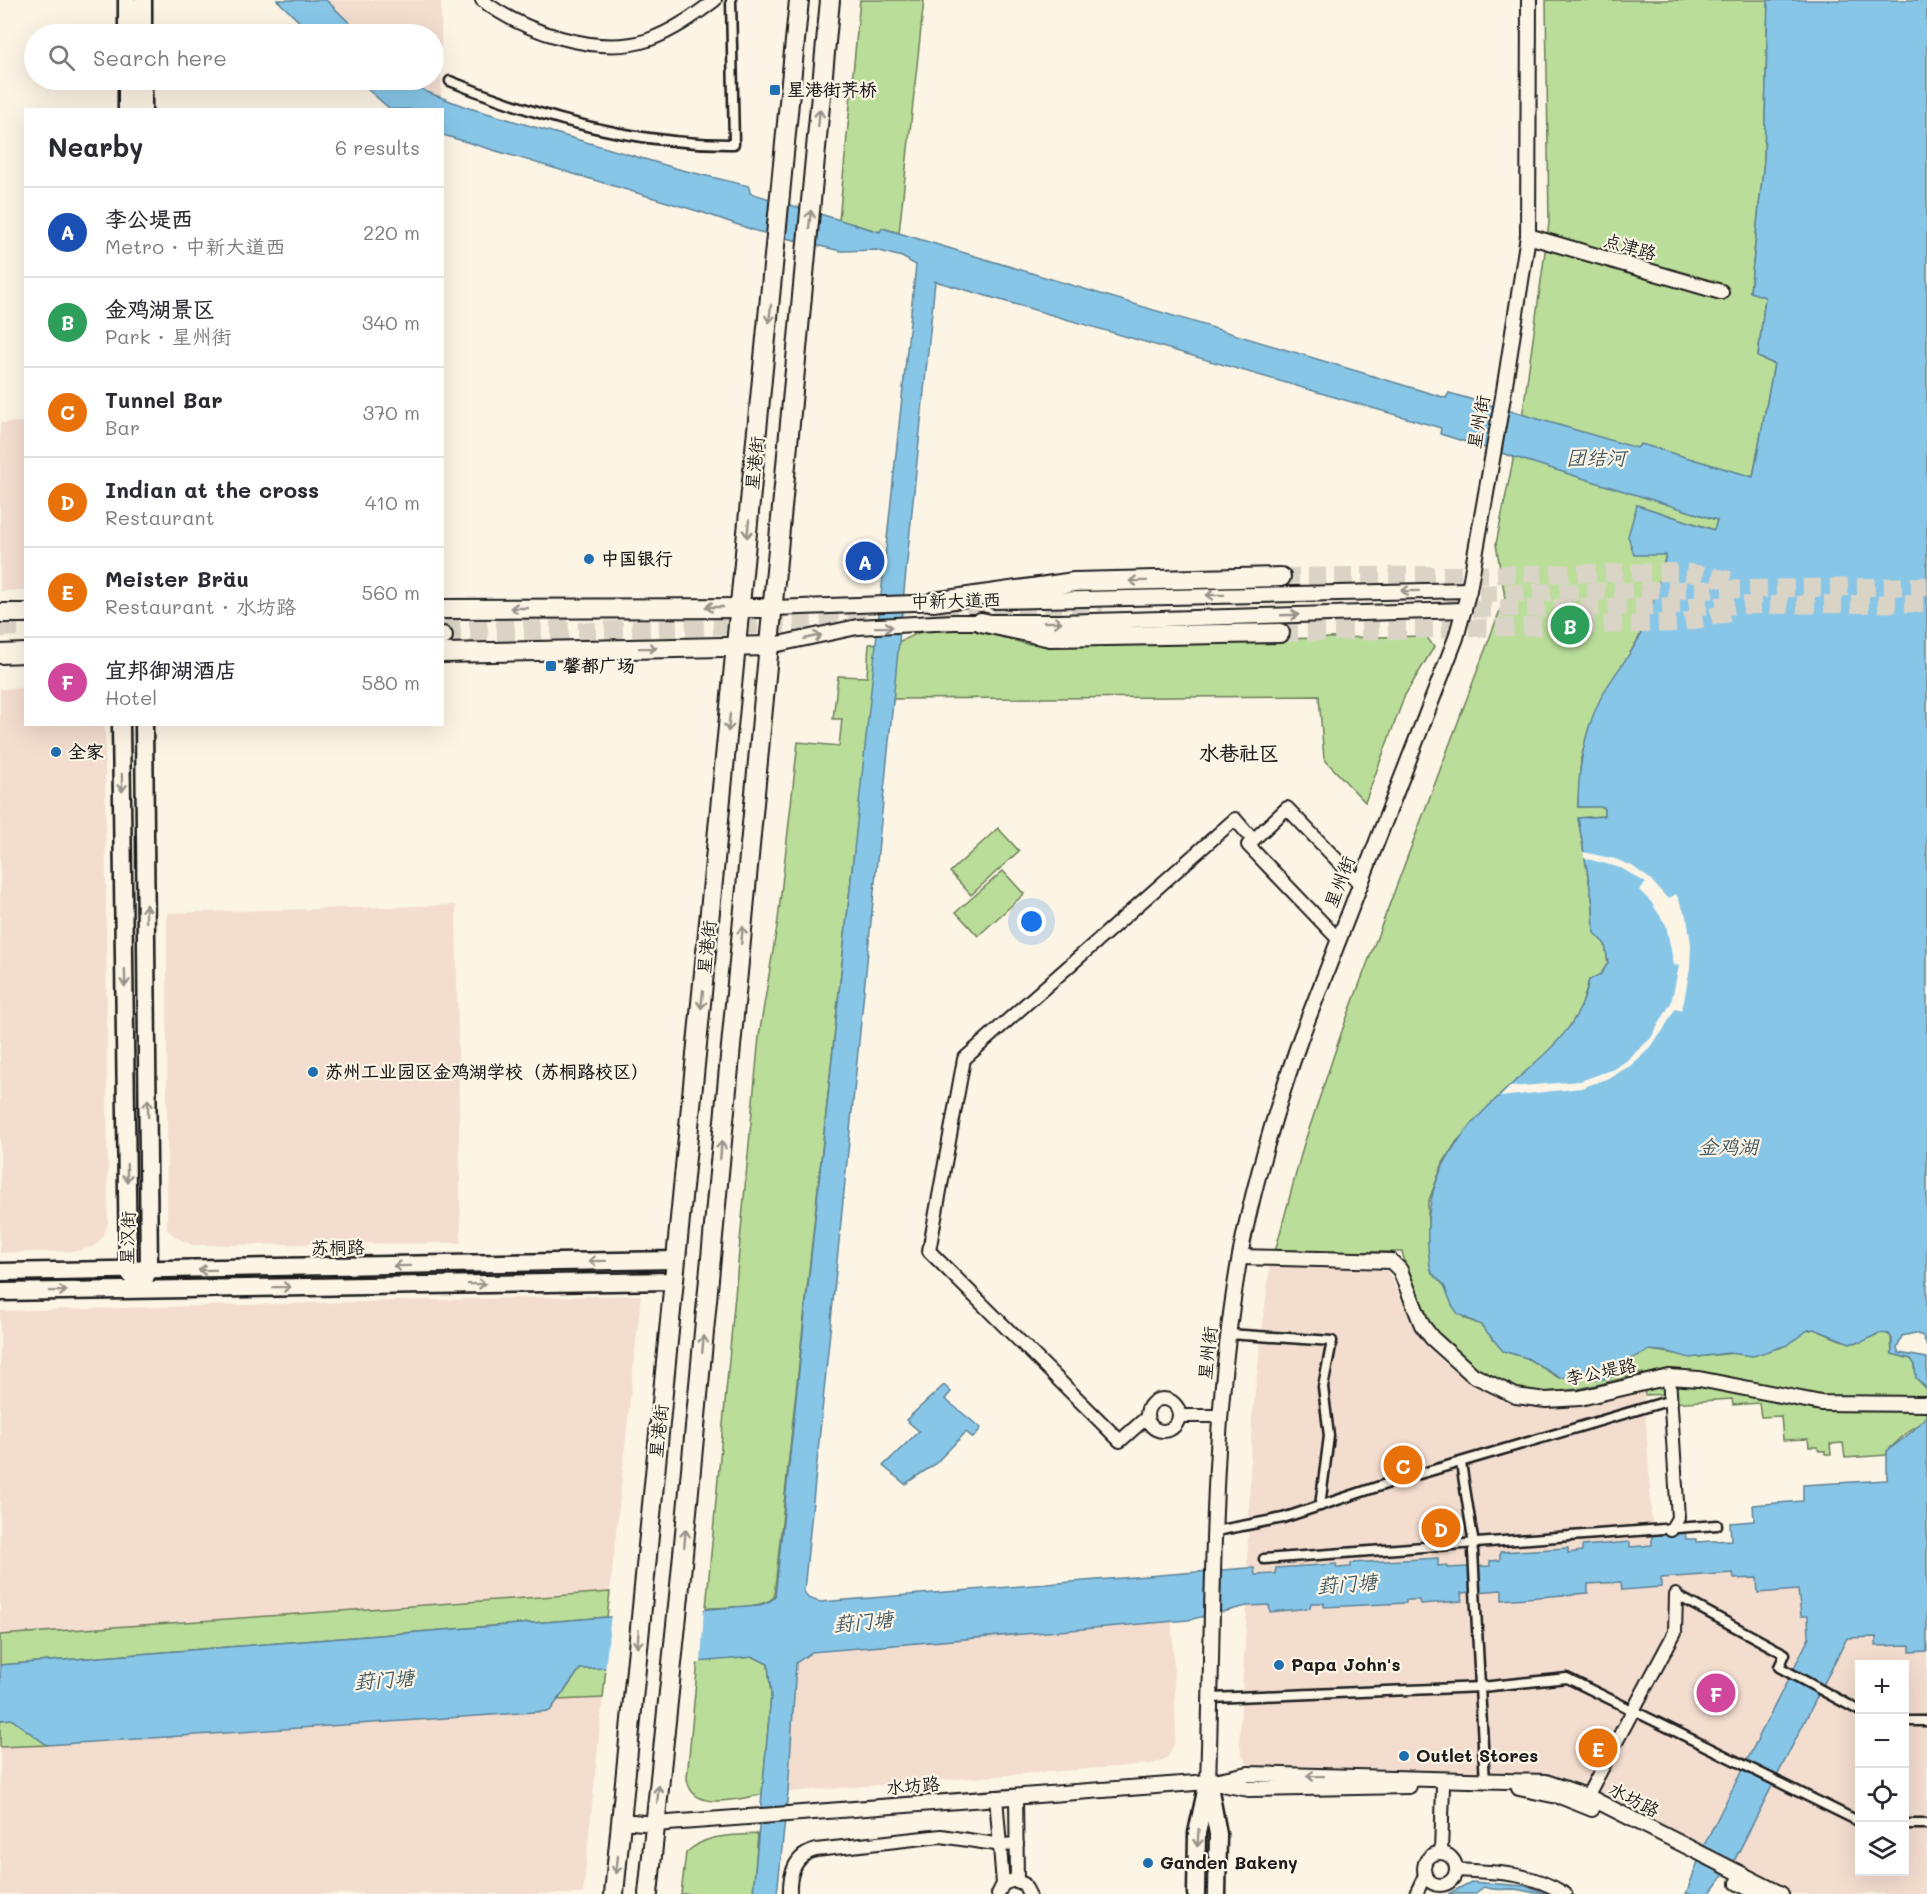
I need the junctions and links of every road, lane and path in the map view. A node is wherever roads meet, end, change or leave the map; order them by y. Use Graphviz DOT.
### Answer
graph roads {
  1 [pos="127,0"];
  2 [pos="143,0"];
  3 [pos="482,0"];
  4 [pos="715,0"];
  5 [pos="731,0"];
  6 [pos="799,0"];
  7 [pos="830,0"];
  8 [pos="1529,0"];
  9 [pos="127,24"];
  10 [pos="143,24"];
  11 [pos="450,81"];
  12 [pos="127,90"];
  13 [pos="143,90"];
  14 [pos="127,108"];
  15 [pos="143,108"];
  16 [pos="1528,236"];
  17 [pos="1721,292"];
  18 [pos="1281,577"];
  19 [pos="1469,590"];
  20 [pos="933,602"];
  21 [pos="741,607"];
  22 [pos="773,608"];
  23 [pos="444,609"];
  24 [pos="1464,610"];
  25 [pos="24,613"];
  26 [pos="0,614"];
  27 [pos="981,622"];
  28 [pos="1280,633"];
  29 [pos="736,646"];
  30 [pos="769,646"];
  31 [pos="24,653"];
  32 [pos="444,653"];
  33 [pos="0,654"];
  34 [pos="122,726"];
  35 [pos="144,726"];
  36 [pos="1253,840"];
  37 [pos="1360,884"];
  38 [pos="1339,940"];
  39 [pos="125,1011"];
  40 [pos="147,1011"];
  41 [pos="1240,1257"];
  42 [pos="641,1260"];
  43 [pos="676,1260"];
  44 [pos="345,1267"];
  45 [pos="128,1270"];
  46 [pos="149,1270"];
  47 [pos="0,1272"];
  48 [pos="642,1281"];
  49 [pos="674,1281"];
  50 [pos="345,1286"];
  51 [pos="139,1290"];
  52 [pos="0,1292"];
  53 [pos="1229,1334"];
  54 [pos="1669,1377"];
  55 [pos="1671,1400"];
  56 [pos="1927,1404"];
  57 [pos="1179,1416"];
  58 [pos="1221,1416"];
  59 [pos="1147,1417"];
  60 [pos="1461,1463"];
  61 [pos="1320,1506"];
  62 [pos="1717,1526"];
  63 [pos="1671,1530"];
  64 [pos="1216,1532"];
  65 [pos="1473,1548"];
  66 [pos="1264,1559"];
  67 [pos="1676,1595"];
  68 [pos="1482,1687"];
  69 [pos="1211,1698"];
  70 [pos="1855,1708"];
  71 [pos="1632,1710"];
  72 [pos="1909,1721"];
  73 [pos="1927,1721"];
  74 [pos="1208,1782"];
  75 [pos="1485,1783"];
  76 [pos="1443,1786"];
  77 [pos="1016,1796"];
  78 [pos="996,1797"];
  79 [pos="1585,1800"];
  80 [pos="1855,1820"];
  81 [pos="621,1821"];
  82 [pos="656,1824"];
  83 [pos="1909,1824"];
  84 [pos="1927,1824"];
  85 [pos="1017,1844"];
  86 [pos="1002,1845"];
  87 [pos="1442,1854"];
  88 [pos="1456,1870"];
  89 [pos="1425,1875"];
  90 [pos="1734,1875"];
  91 [pos="1017,1881"];
  92 [pos="1001,1889"];
  93 [pos="614,1894"];
  94 [pos="648,1894"];
  95 [pos="790,1894"];
  96 [pos="1029,1894"];
  97 [pos="1196,1894"];
  98 [pos="1217,1894"];
  99 [pos="1416,1894"];
  100 [pos="1565,1894"];
  101 [pos="1760,1894"];
  102 [pos="1781,1894"];
  1 -- 9 [label="main road"];
  2 -- 10 [label="main road"];
  3 -- 4 [label="street"];
  5 -- 11 [label="street"];
  6 -- 21 [label="main road, 星港街, one-way"];
  22 -- 7 [label="main road, 星港街, one-way"];
  8 -- 16 [label="street, 星州街"];
  12 -- 14 [label="main road"];
  13 -- 15 [label="main road"];
  16 -- 17 [label="street, 点津路"];
  16 -- 19 [label="street, 星州街"];
  18 -- 20 [label="main road, one-way"];
  19 -- 20 [label="street, 中新大道西, one-way"];
  19 -- 24 [label="street, 星州街"];
  20 -- 22 [label="street, 中新大道西"];
  21 -- 22 [label="main road, 中新大道西"];
  21 -- 23 [label="main road, 中新大道西, one-way"];
  21 -- 29 [label="main road, 星港街"];
  22 -- 30 [label="main road, 星港街"];
  27 -- 24 [label="street, 中新大道西, one-way"];
  24 -- 37 [label="street, 星州街"];
  25 -- 26 [label="main road"];
  27 -- 28 [label="main road"];
  30 -- 27 [label="street, 中新大道西, one-way"];
  29 -- 30 [label="main road, 中新大道西"];
  32 -- 29 [label="main road, 中新大道西, one-way"];
  29 -- 43 [label="main road, 星港街, one-way"];
  82 -- 30 [label="main road, 星港街, one-way"];
  31 -- 33 [label="main road"];
  34 -- 39 [label="main road, 星汉街, one-way"];
  40 -- 35 [label="main road, 星汉街, one-way"];
  36 -- 37 [label="street"];
  36 -- 38 [label="street"];
  36 -- 59 [label="street"];
  37 -- 38 [label="street, 星州街"];
  38 -- 41 [label="street, 星州街"];
  39 -- 40 [label="main road"];
  39 -- 45 [label="main road, 星汉街, one-way"];
  46 -- 40 [label="main road, 星汉街, one-way"];
  41 -- 53 [label="street, 星州街"];
  41 -- 54 [label="street, 李公堤路"];
  42 -- 43 [label="main road, 苏桐路"];
  42 -- 44 [label="main road, 苏桐路, one-way"];
  42 -- 48 [label="main road"];
  43 -- 49 [label="main road, 星港街"];
  44 -- 46 [label="main road, 苏桐路, one-way"];
  44 -- 50 [label="main road"];
  45 -- 46 [label="main road, 苏桐路"];
  45 -- 47 [label="main road, 苏桐路"];
  45 -- 51 [label="main road, 星汉街"];
  46 -- 51 [label="main road, 星汉街"];
  48 -- 49 [label="main road"];
  50 -- 48 [label="main road, one-way"];
  49 -- 81 [label="main road, 星港街, one-way"];
  51 -- 50 [label="main road, one-way"];
  52 -- 51 [label="main road, one-way"];
  53 -- 58 [label="street, 星州街"];
  53 -- 61 [label="street"];
  54 -- 55 [label="street"];
  54 -- 56 [label="street, 李公堤路"];
  55 -- 60 [label="street"];
  55 -- 63 [label="street"];
  57 -- 58 [label="street"];
  57 -- 59 [label="street"];
  57 -- 59 [label="street"];
  58 -- 64 [label="street, 星州街"];
  60 -- 61 [label="street"];
  60 -- 65 [label="street"];
  61 -- 64 [label="street"];
  62 -- 63 [label="street"];
  63 -- 65 [label="street"];
  64 -- 69 [label="street, 星州街"];
  65 -- 66 [label="street"];
  65 -- 68 [label="street"];
  67 -- 70 [label="street"];
  67 -- 71 [label="street"];
  68 -- 69 [label="street"];
  68 -- 71 [label="street"];
  68 -- 75 [label="street"];
  69 -- 74 [label="street, 星州街"];
  71 -- 79 [label="street"];
  71 -- 80 [label="street"];
  72 -- 73 [label="street"];
  75 -- 74 [label="street, 水坊路, one-way"];
  74 -- 76 [label="street, 水坊路"];
  74 -- 77 [label="street, 水坊路"];
  74 -- 97 [label="main road, 星州街, one-way"];
  74 -- 98 [label="main road, 星州街"];
  75 -- 76 [label="street, 水坊路"];
  75 -- 79 [label="street, 水坊路"];
  76 -- 87 [label="street"];
  77 -- 78 [label="street, 水坊路"];
  77 -- 85 [label="street"];
  78 -- 82 [label="street, 水坊路"];
  78 -- 86 [label="street"];
  79 -- 90 [label="street, 水坊路"];
  81 -- 82 [label="street, 水坊路"];
  81 -- 93 [label="main road, 星港街, one-way"];
  82 -- 94 [label="main road, 星港街"];
  83 -- 84 [label="street"];
  85 -- 86 [label="street"];
  85 -- 91 [label="street"];
  86 -- 92 [label="street"];
  86 -- 95 [label="street"];
  87 -- 88 [label="street"];
  87 -- 89 [label="street"];
  88 -- 89 [label="street"];
  88 -- 100 [label="street"];
  89 -- 99 [label="street"];
  90 -- 101 [label="street, 水坊路"];
  90 -- 102 [label="street, 水坊路"];
  91 -- 92 [label="street"];
  91 -- 96 [label="street"];
}
